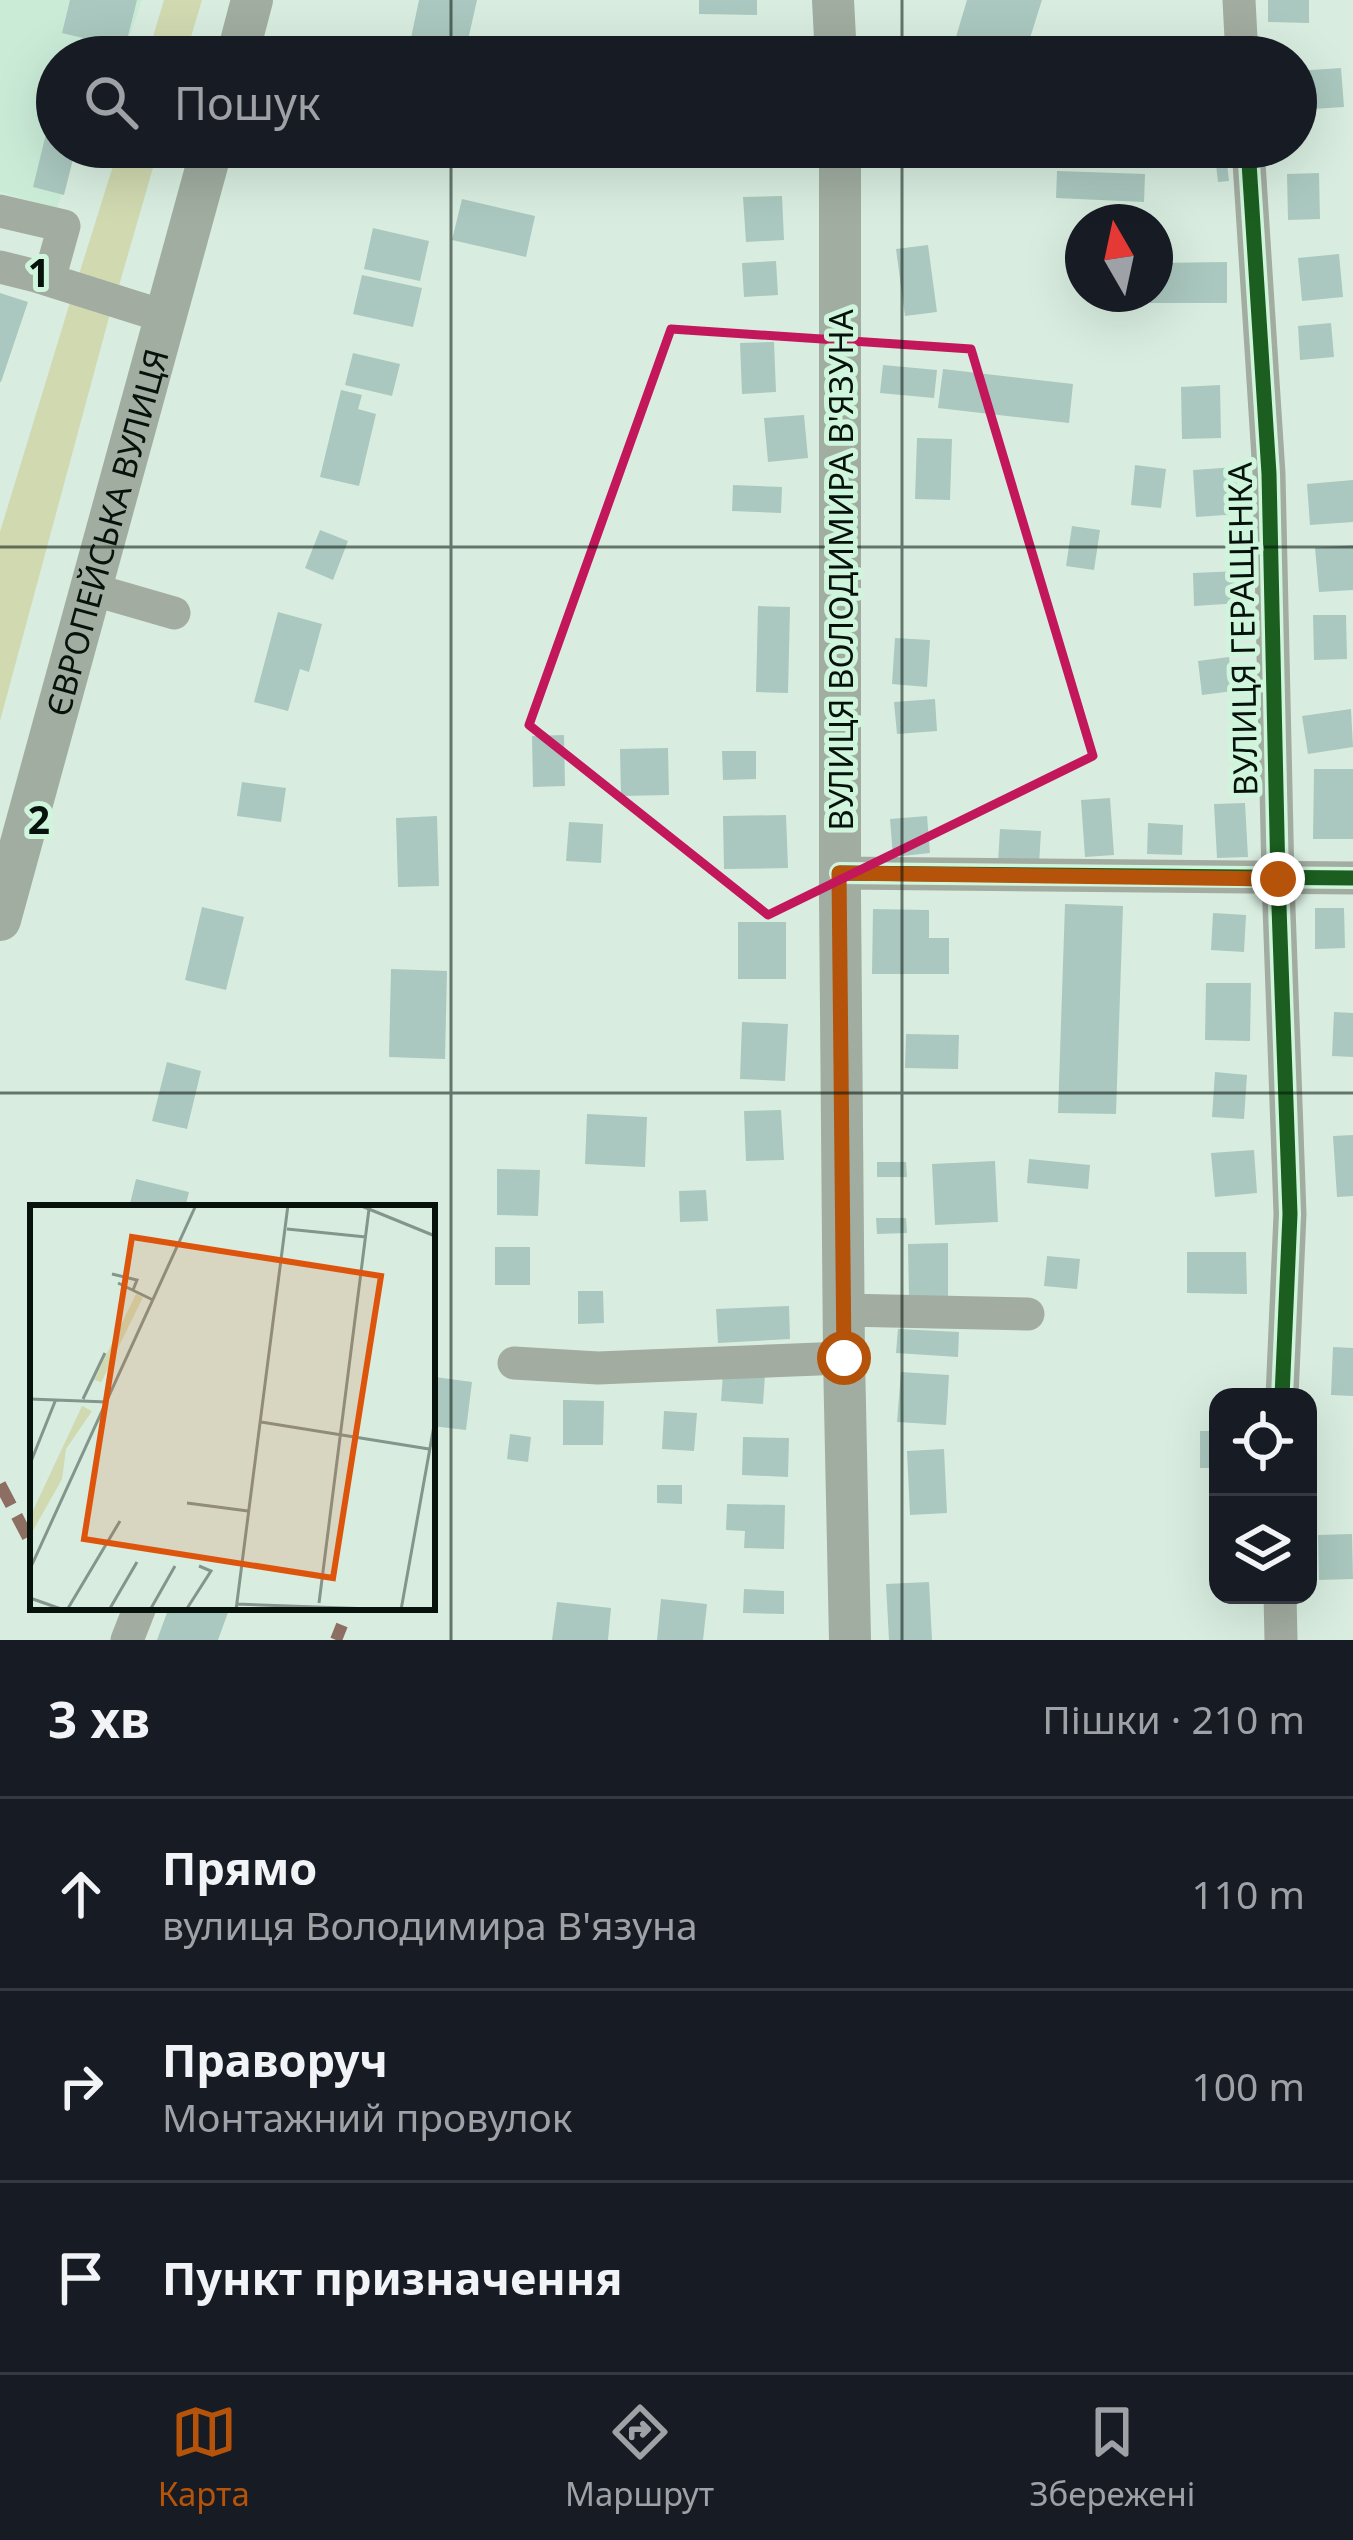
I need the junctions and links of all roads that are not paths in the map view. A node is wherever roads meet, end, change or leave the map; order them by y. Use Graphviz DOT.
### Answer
graph roads {
  1 [pos="252,0"];
  2 [pos="833,0"];
  3 [pos="1240,0"];
  4 [pos="243,36"];
  5 [pos="835,36"];
  6 [pos="1241,36"];
  7 [pos="206,168"];
  8 [pos="840,168"];
  9 [pos="1249,168"];
  10 [pos="0,211"];
  11 [pos="0,267"];
  12 [pos="49,280"];
  13 [pos="166,317"];
  14 [pos="91,589"];
  15 [pos="174,613"];
  16 [pos="839,873"];
  17 [pos="1353,878"];
  18 [pos="1278,879"];
  19 [pos="2,906"];
  20 [pos="843,1310"];
  21 [pos="1028,1314"];
  22 [pos="844,1358"];
  23 [pos="514,1363"];
  24 [pos="1282,1388"];
  25 [pos="1280,1604"];
  26 [pos="139,1610"];
  27 [pos="127,1640"];
  28 [pos="850,1640"];
  29 [pos="1281,1640"];
  1 -- 4 [label="main road"];
  2 -- 5 [label="main road"];
  3 -- 6 [label="street"];
  7 -- 13 [label="main road, ЄВРОПЕЙСЬКА ВУЛИЦЯ"];
  8 -- 16 [label="main road, ВУЛИЦЯ ВОЛОДИМИРА В'ЯЗУНА"];
  9 -- 18 [label="street, ВУЛИЦЯ ГЕРАЩЕНКА"];
  10 -- 12 [label="street"];
  11 -- 12 [label="street"];
  12 -- 13 [label="street"];
  13 -- 14 [label="main road, ЄВРОПЕЙСЬКА ВУЛИЦЯ"];
  14 -- 15 [label="street"];
  14 -- 19 [label="main road, ЄВРОПЕЙСЬКА ВУЛИЦЯ"];
  16 -- 18 [label="street"];
  16 -- 20 [label="main road, ВУЛИЦЯ ВОЛОДИМИРА В'ЯЗУНА"];
  17 -- 18 [label="street"];
  18 -- 24 [label="street, ВУЛИЦЯ ГЕРАЩЕНКА"];
  20 -- 21 [label="street"];
  20 -- 22 [label="main road, ВУЛИЦЯ ВОЛОДИМИРА В'ЯЗУНА"];
  22 -- 23 [label="street"];
  22 -- 28 [label="main road, ВУЛИЦЯ ВОЛОДИМИРА В'ЯЗУНА"];
  25 -- 29 [label="street"];
  26 -- 27 [label="street"];
}
